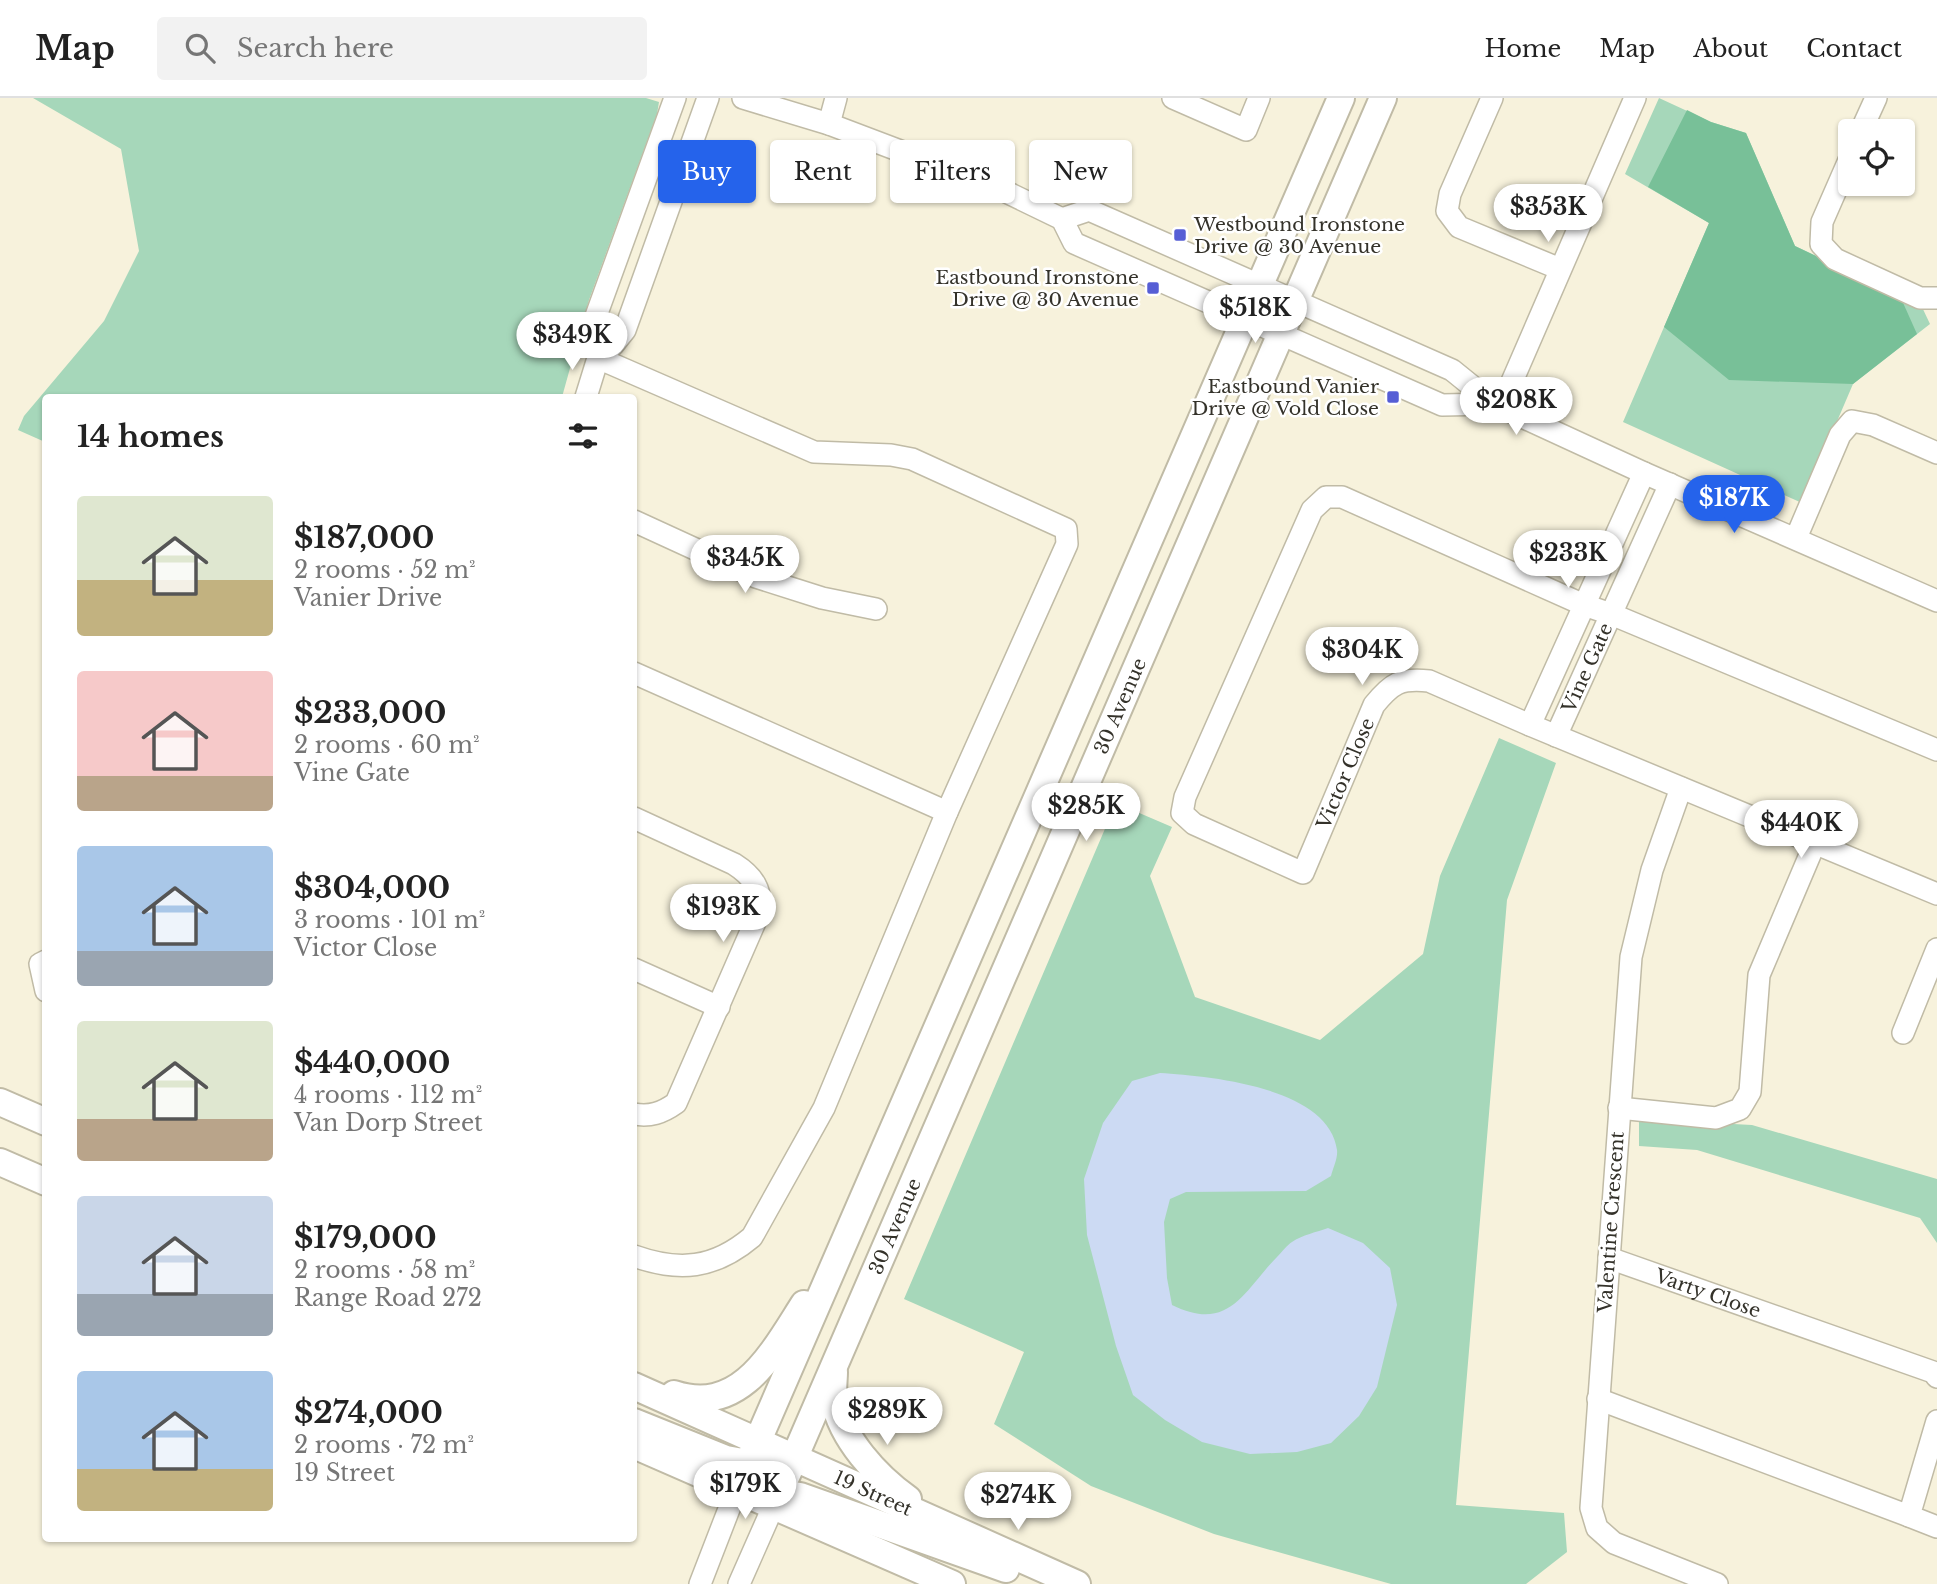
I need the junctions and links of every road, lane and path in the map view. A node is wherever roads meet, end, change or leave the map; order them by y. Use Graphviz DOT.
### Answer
graph roads {
  1 [pos="675,98"];
  2 [pos="708,98"];
  3 [pos="743,98"];
  4 [pos="836,98"];
  5 [pos="1173,98"];
  6 [pos="1259,98"];
  7 [pos="1342,98"];
  8 [pos="1383,98"];
  9 [pos="1492,98"];
  10 [pos="1635,98"];
  11 [pos="1875,98"];
  12 [pos="1866,119"];
  13 [pos="829,124"];
  14 [pos="1838,185"];
  15 [pos="1062,219"];
  16 [pos="1560,269"];
  17 [pos="1261,285"];
  18 [pos="1937,298"];
  19 [pos="1296,301"];
  20 [pos="1246,318"];
  21 [pos="1281,334"];
  22 [pos="598,358"];
  23 [pos="587,394"];
  24 [pos="1497,406"];
  25 [pos="1937,453"];
  26 [pos="1644,473"];
  27 [pos="1670,484"];
  28 [pos="637,522"];
  29 [pos="1796,538"];
  30 [pos="1935,594"];
  31 [pos="1584,605"];
  32 [pos="876,609"];
  33 [pos="1611,614"];
  34 [pos="637,674"];
  35 [pos="1530,725"];
  36 [pos="1556,736"];
  37 [pos="1937,750"];
  38 [pos="1681,788"];
  39 [pos="947,812"];
  40 [pos="637,819"];
  41 [pos="1815,843"];
  42 [pos="1937,894"];
  43 [pos="1937,949"];
  44 [pos="637,970"];
  45 [pos="719,1007"];
  46 [pos="1903,1033"];
  47 [pos="0,1102"];
  48 [pos="1619,1108"];
  49 [pos="637,1114"];
  50 [pos="42,1120"];
  51 [pos="0,1162"];
  52 [pos="42,1180"];
  53 [pos="846,1238"];
  54 [pos="637,1257"];
  55 [pos="1609,1258"];
  56 [pos="834,1367"];
  57 [pos="1937,1377"];
  58 [pos="637,1382"];
  59 [pos="637,1388"];
  60 [pos="1598,1399"];
  61 [pos="1937,1421"];
  62 [pos="637,1423"];
  63 [pos="637,1446"];
  64 [pos="753,1452"];
  65 [pos="794,1458"];
  66 [pos="736,1491"];
  67 [pos="776,1500"];
  68 [pos="1909,1516"];
  69 [pos="940,1523"];
  70 [pos="1937,1527"];
  71 [pos="700,1584"];
  72 [pos="739,1584"];
  73 [pos="952,1584"];
  74 [pos="1047,1584"];
  75 [pos="1077,1584"];
  76 [pos="1717,1584"];
  1 -- 22 [label="street"];
  2 -- 22 [label="street"];
  3 -- 13 [label="street"];
  4 -- 13 [label="street"];
  5 -- 6 [label="street"];
  7 -- 17 [label="main road, 30 Avenue"];
  8 -- 19 [label="main road, 30 Avenue"];
  9 -- 16 [label="street"];
  10 -- 16 [label="street"];
  11 -- 12 [label="street"];
  13 -- 15 [label="street"];
  14 -- 18 [label="street"];
  15 -- 17 [label="street"];
  15 -- 20 [label="street"];
  16 -- 24 [label="street"];
  17 -- 19 [label="street"];
  17 -- 20 [label="main road, 30 Avenue"];
  19 -- 21 [label="main road, 30 Avenue"];
  19 -- 24 [label="street"];
  20 -- 21 [label="street"];
  20 -- 53 [label="main road, 30 Avenue"];
  21 -- 24 [label="street"];
  21 -- 56 [label="main road, 30 Avenue"];
  22 -- 23 [label="street"];
  22 -- 39 [label="street"];
  24 -- 26 [label="street"];
  25 -- 29 [label="street"];
  26 -- 27 [label="street"];
  26 -- 31 [label="street, Vine Gate"];
  27 -- 29 [label="street"];
  27 -- 33 [label="street, Vine Gate"];
  28 -- 32 [label="street"];
  29 -- 30 [label="street"];
  31 -- 33 [label="street"];
  31 -- 35 [label="street, Vine Gate"];
  31 -- 35 [label="street, Victor Close"];
  33 -- 36 [label="street, Vine Gate"];
  33 -- 37 [label="street"];
  34 -- 39 [label="street"];
  35 -- 36 [label="street, Victor Close"];
  36 -- 38 [label="street, Victor Close"];
  38 -- 41 [label="street, Victor Close"];
  38 -- 48 [label="street, Valentine Crescent"];
  39 -- 54 [label="street"];
  40 -- 45 [label="street"];
  41 -- 42 [label="street, Victor Close"];
  41 -- 48 [label="street"];
  43 -- 46 [label="street"];
  44 -- 45 [label="street"];
  45 -- 49 [label="street"];
  47 -- 50 [label="main road"];
  48 -- 55 [label="street, Valentine Crescent"];
  51 -- 52 [label="main road"];
  53 -- 58 [label="main road"];
  53 -- 64 [label="main road, 30 Avenue"];
  55 -- 57 [label="street, Varty Close"];
  55 -- 60 [label="street, Valentine Crescent"];
  56 -- 65 [label="main road, 30 Avenue"];
  56 -- 69 [label="main road"];
  59 -- 64 [label="main road, 19 Street"];
  60 -- 68 [label="street"];
  60 -- 76 [label="street, Valentine Crescent"];
  61 -- 68 [label="street"];
  62 -- 64 [label="main road"];
  63 -- 66 [label="main road"];
  64 -- 65 [label="main road, 19 Street"];
  64 -- 66 [label="main road, 30 Avenue"];
  65 -- 67 [label="main road, 30 Avenue"];
  65 -- 69 [label="main road, 19 Street"];
  66 -- 67 [label="main road"];
  66 -- 71 [label="street"];
  67 -- 72 [label="street"];
  67 -- 73 [label="main road"];
  67 -- 74 [label="main road"];
  68 -- 70 [label="street"];
  69 -- 75 [label="main road, 19 Street"];
}
